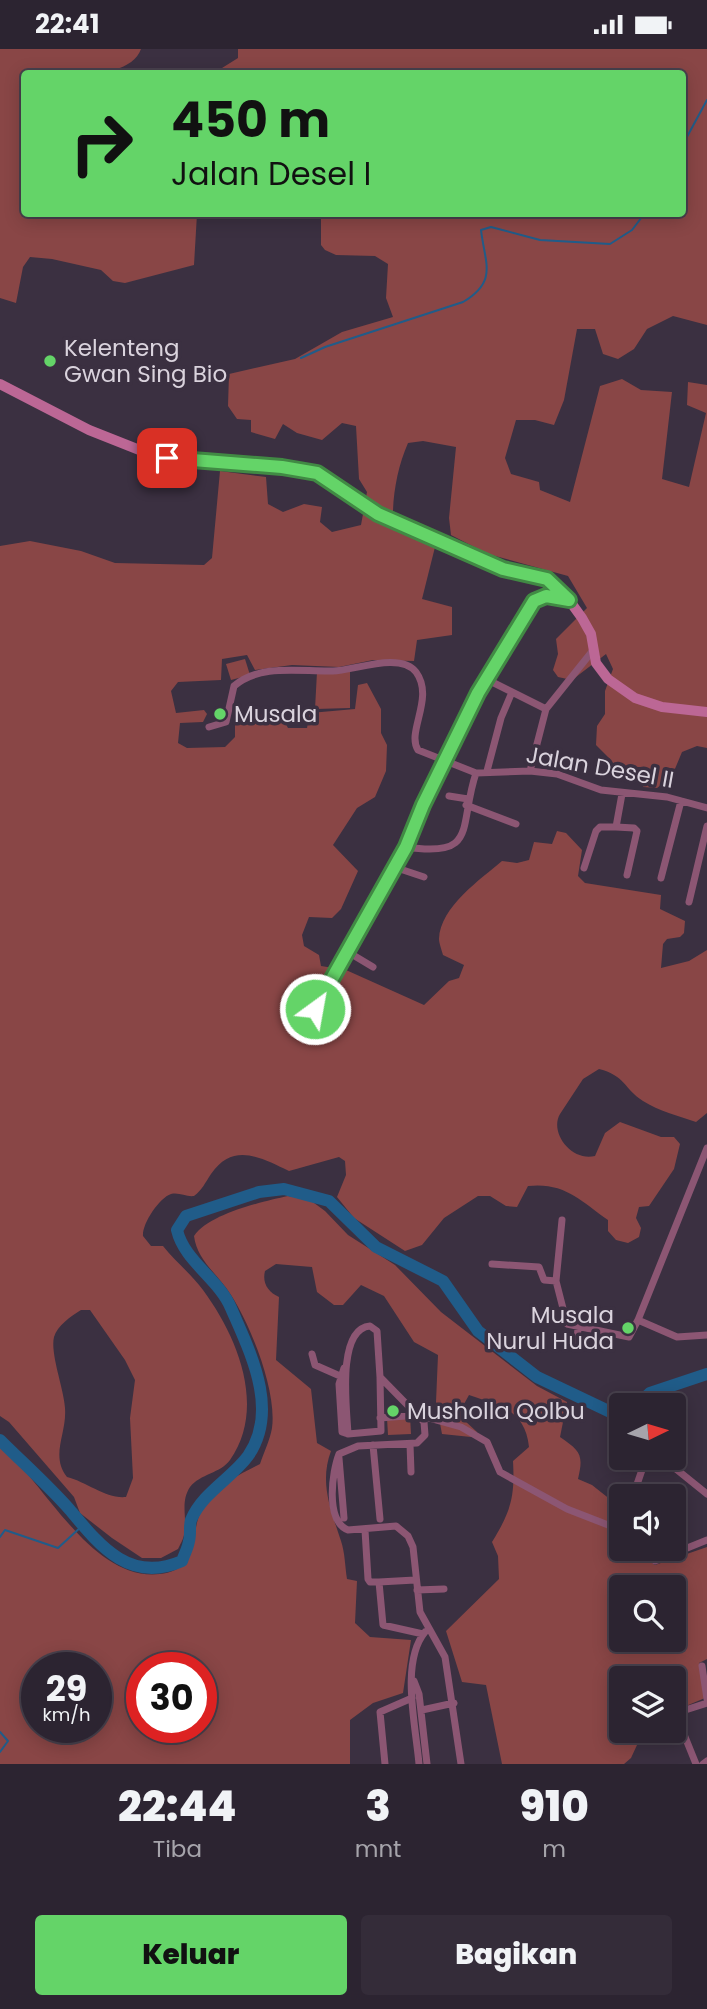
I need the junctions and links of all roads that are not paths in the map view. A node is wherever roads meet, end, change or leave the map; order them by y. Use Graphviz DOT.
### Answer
graph roads {
  1 [pos="0,384"];
  2 [pos="569,600"];
  3 [pos="594,649"];
  4 [pos="486,679"];
  5 [pos="512,692"];
  6 [pos="546,709"];
  7 [pos="707,712"];
  8 [pos="209,727"];
  9 [pos="447,762"];
  10 [pos="487,771"];
  11 [pos="530,771"];
  12 [pos="476,773"];
  13 [pos="622,794"];
  14 [pos="449,796"];
  15 [pos="681,801"];
  16 [pos="467,802"];
  17 [pos="707,808"];
  18 [pos="516,824"];
  19 [pos="707,826"];
  20 [pos="616,827"];
  21 [pos="406,847"];
  22 [pos="394,867"];
  23 [pos="584,868"];
  24 [pos="627,875"];
  25 [pos="424,877"];
  26 [pos="661,877"];
  27 [pos="688,902"];
  28 [pos="348,953"];
  29 [pos="373,967"];
  30 [pos="315,1009"];
  31 [pos="707,1148"];
  32 [pos="562,1220"];
  33 [pos="492,1264"];
  34 [pos="556,1281"];
  35 [pos="638,1320"];
  36 [pos="578,1328"];
  37 [pos="707,1335"];
  38 [pos="577,1341"];
  39 [pos="312,1354"];
  40 [pos="346,1364"];
  41 [pos="340,1376"];
  42 [pos="380,1377"];
  43 [pos="418,1415"];
  44 [pos="380,1418"];
  45 [pos="348,1434"];
  46 [pos="410,1444"];
  47 [pos="373,1445"];
  48 [pos="339,1454"];
  49 [pos="677,1470"];
  50 [pos="411,1472"];
  51 [pos="707,1495"];
  52 [pos="344,1518"];
  53 [pos="380,1519"];
  54 [pos="609,1523"];
  55 [pos="365,1530"];
  56 [pos="707,1540"];
  57 [pos="686,1548"];
  58 [pos="415,1580"];
  59 [pos="379,1581"];
  60 [pos="444,1589"];
  61 [pos="417,1590"];
  62 [pos="427,1631"];
  63 [pos="702,1666"];
  64 [pos="414,1680"];
  65 [pos="412,1698"];
  66 [pos="707,1701"];
  67 [pos="454,1703"];
  68 [pos="422,1710"];
  69 [pos="385,1764"];
  70 [pos="419,1764"];
  71 [pos="427,1764"];
  72 [pos="461,1764"];
  73 [pos="696,1764"];
  1 -- 2 [label="main road"];
  2 -- 3 [label="main road"];
  2 -- 4 [label="street"];
  3 -- 6 [label="street"];
  3 -- 7 [label="main road"];
  4 -- 5 [label="street"];
  4 -- 9 [label="street"];
  5 -- 6 [label="street"];
  5 -- 10 [label="street"];
  6 -- 11 [label="street"];
  8 -- 9 [label="street"];
  9 -- 12 [label="street"];
  9 -- 21 [label="street"];
  10 -- 11 [label="street, Jalan Desel II"];
  10 -- 12 [label="street, Jalan Desel II"];
  11 -- 13 [label="street, Jalan Desel II"];
  12 -- 16 [label="street"];
  13 -- 15 [label="street, Jalan Desel II"];
  13 -- 20 [label="street"];
  14 -- 16 [label="street"];
  15 -- 17 [label="street, Jalan Desel II"];
  15 -- 26 [label="street"];
  16 -- 18 [label="street"];
  16 -- 21 [label="street"];
  19 -- 27 [label="street"];
  20 -- 23 [label="street"];
  20 -- 24 [label="street"];
  21 -- 22 [label="street"];
  22 -- 25 [label="street"];
  22 -- 28 [label="street"];
  28 -- 29 [label="street"];
  28 -- 30 [label="street"];
  31 -- 35 [label="street"];
  32 -- 34 [label="street"];
  33 -- 34 [label="street"];
  34 -- 36 [label="street"];
  35 -- 36 [label="street"];
  35 -- 37 [label="street"];
  36 -- 38 [label="street"];
  39 -- 41 [label="street"];
  40 -- 41 [label="street"];
  40 -- 42 [label="street"];
  40 -- 45 [label="street"];
  41 -- 45 [label="street"];
  42 -- 43 [label="street"];
  42 -- 44 [label="street"];
  43 -- 44 [label="street"];
  43 -- 46 [label="street"];
  43 -- 54 [label="street"];
  44 -- 45 [label="street"];
  46 -- 47 [label="street"];
  46 -- 50 [label="street"];
  47 -- 48 [label="street"];
  47 -- 53 [label="street"];
  48 -- 52 [label="street"];
  48 -- 55 [label="street"];
  49 -- 51 [label="street"];
  55 -- 58 [label="street"];
  55 -- 59 [label="street"];
  56 -- 57 [label="street"];
  58 -- 59 [label="street"];
  58 -- 61 [label="street"];
  59 -- 62 [label="street"];
  60 -- 61 [label="street"];
  61 -- 62 [label="street"];
  62 -- 64 [label="street"];
  62 -- 67 [label="street"];
  63 -- 66 [label="street"];
  64 -- 65 [label="street"];
  64 -- 68 [label="street"];
  65 -- 69 [label="street"];
  65 -- 70 [label="street"];
  66 -- 73 [label="street"];
  67 -- 68 [label="street"];
  67 -- 72 [label="street"];
  68 -- 71 [label="street"];
}
